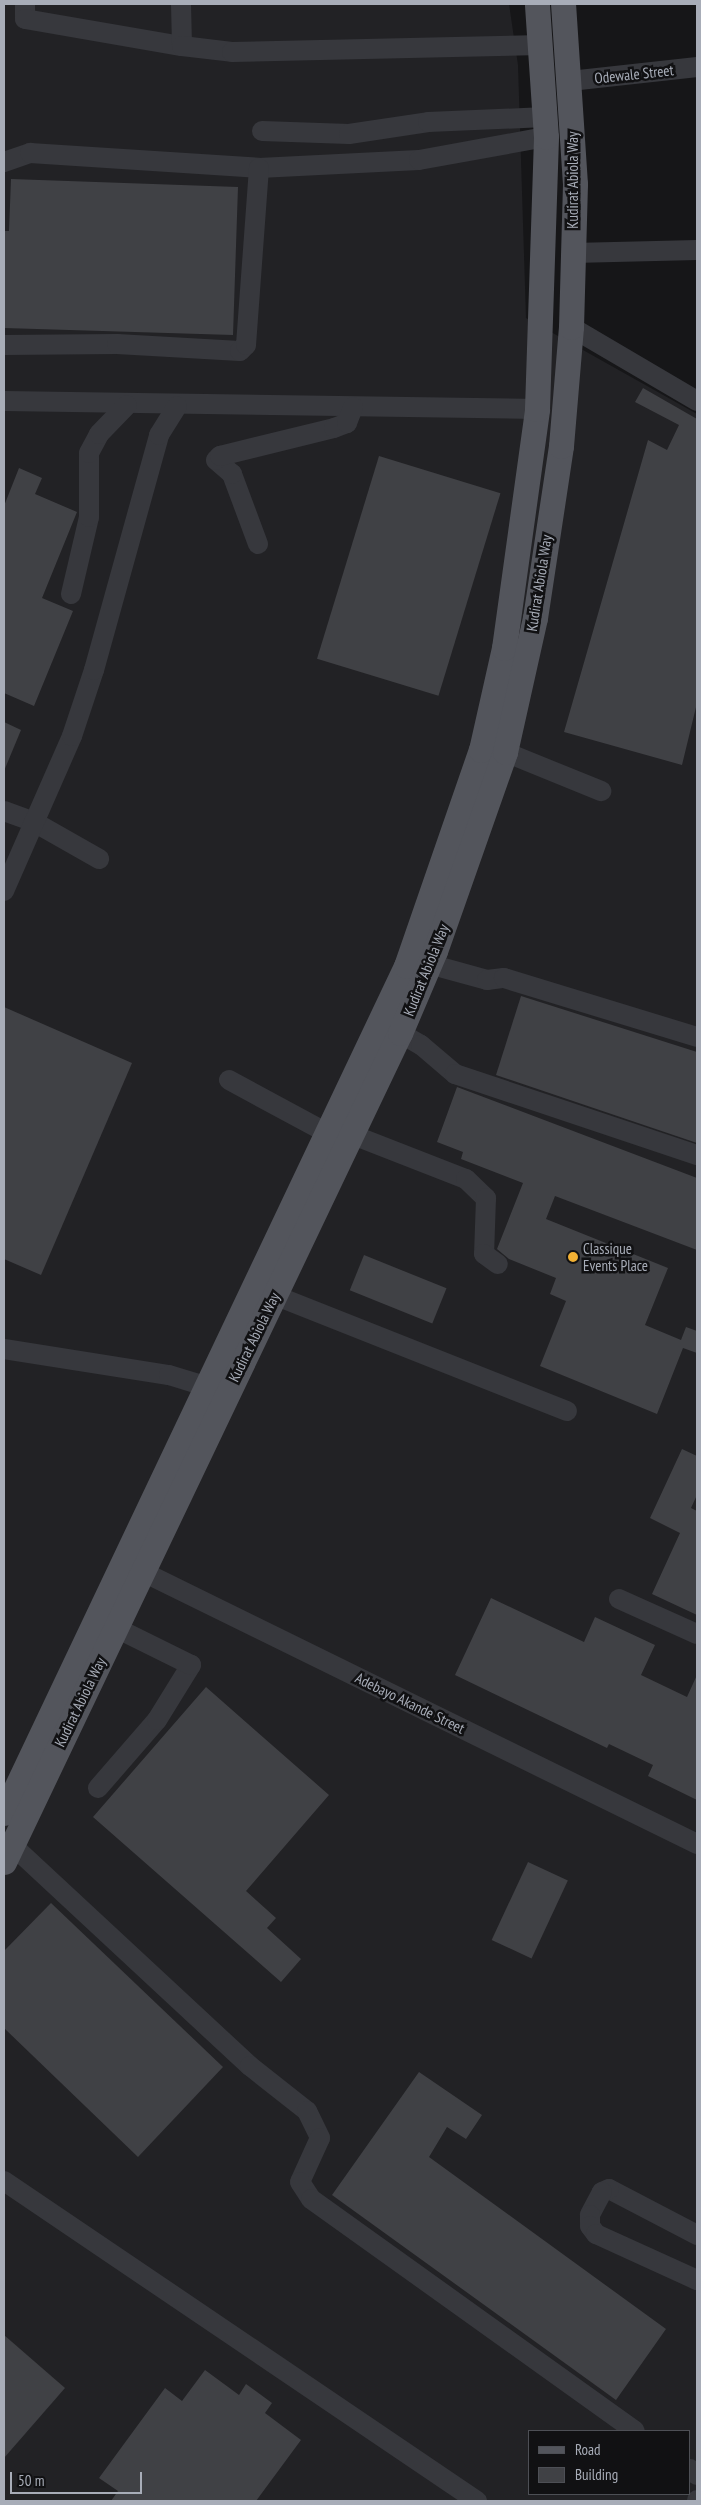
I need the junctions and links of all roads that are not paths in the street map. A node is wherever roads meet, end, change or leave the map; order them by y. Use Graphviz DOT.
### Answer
graph roads {
  1 [pos="25,4"];
  2 [pos="181,4"];
  3 [pos="537,4"];
  4 [pos="563,4"];
  5 [pos="542,45"];
  6 [pos="182,46"];
  7 [pos="697,67"];
  8 [pos="570,81"];
  9 [pos="545,127"];
  10 [pos="262,131"];
  11 [pos="4,162"];
  12 [pos="259,168"];
  13 [pos="697,250"];
  14 [pos="572,254"];
  15 [pos="571,327"];
  16 [pos="4,345"];
  17 [pos="4,400"];
  18 [pos="697,401"];
  19 [pos="127,405"];
  20 [pos="177,406"];
  21 [pos="353,408"];
  22 [pos="537,409"];
  23 [pos="258,544"];
  24 [pos="71,594"];
  25 [pos="505,752"];
  26 [pos="601,791"];
  27 [pos="4,811"];
  28 [pos="34,822"];
  29 [pos="99,859"];
  30 [pos="4,891"];
  31 [pos="429,964"];
  32 [pos="400,1033"];
  33 [pos="697,1037"];
  34 [pos="229,1080"];
  35 [pos="327,1133"];
  36 [pos="353,1135"];
  37 [pos="697,1154"];
  38 [pos="498,1264"];
  39 [pos="274,1295"];
  40 [pos="4,1349"];
  41 [pos="205,1386"];
  42 [pos="568,1411"];
  43 [pos="122,1562"];
  44 [pos="145,1573"];
  45 [pos="619,1599"];
  46 [pos="116,1628"];
  47 [pos="697,1634"];
  48 [pos="98,1788"];
  49 [pos="4,1814"];
  50 [pos="697,1844"];
  51 [pos="8,1854"];
  52 [pos="4,2181"];
  53 [pos="697,2234"];
  54 [pos="697,2280"];
  55 [pos="634,2430"];
  56 [pos="477,2501"];
  1 -- 6 [label="street"];
  2 -- 6 [label="street"];
  3 -- 5 [label="main road, Kudirat Abiola Way"];
  4 -- 8 [label="main road, Kudirat Abiola Way"];
  5 -- 6 [label="street"];
  5 -- 9 [label="main road, Kudirat Abiola Way"];
  7 -- 8 [label="street, Odewale Street"];
  8 -- 14 [label="main road, Kudirat Abiola Way"];
  9 -- 10 [label="street"];
  9 -- 12 [label="street"];
  9 -- 22 [label="main road, Kudirat Abiola Way"];
  11 -- 12 [label="street"];
  12 -- 16 [label="street"];
  13 -- 14 [label="street"];
  14 -- 15 [label="main road, Kudirat Abiola Way"];
  15 -- 18 [label="street"];
  15 -- 25 [label="main road, Kudirat Abiola Way"];
  17 -- 19 [label="street"];
  19 -- 20 [label="street"];
  19 -- 24 [label="street"];
  20 -- 21 [label="street"];
  20 -- 28 [label="street"];
  21 -- 22 [label="street"];
  21 -- 23 [label="street"];
  22 -- 35 [label="main road, Kudirat Abiola Way"];
  25 -- 26 [label="street"];
  25 -- 31 [label="main road, Kudirat Abiola Way"];
  27 -- 28 [label="street"];
  28 -- 29 [label="street"];
  28 -- 30 [label="street"];
  31 -- 32 [label="main road, Kudirat Abiola Way"];
  31 -- 33 [label="street"];
  32 -- 36 [label="main road, Kudirat Abiola Way"];
  32 -- 37 [label="street"];
  34 -- 35 [label="street"];
  35 -- 41 [label="main road, Kudirat Abiola Way"];
  36 -- 38 [label="street"];
  36 -- 39 [label="main road, Kudirat Abiola Way"];
  39 -- 42 [label="street"];
  39 -- 44 [label="main road, Kudirat Abiola Way"];
  40 -- 41 [label="street"];
  41 -- 43 [label="main road, Kudirat Abiola Way"];
  43 -- 44 [label="street, Adebayo Akande Street"];
  43 -- 49 [label="main road, Kudirat Abiola Way"];
  44 -- 46 [label="main road, Kudirat Abiola Way"];
  44 -- 50 [label="street, Adebayo Akande Street"];
  45 -- 47 [label="street"];
  46 -- 48 [label="street"];
  46 -- 51 [label="main road, Kudirat Abiola Way"];
  51 -- 55 [label="street"];
  52 -- 56 [label="street"];
  53 -- 54 [label="street"];
}
